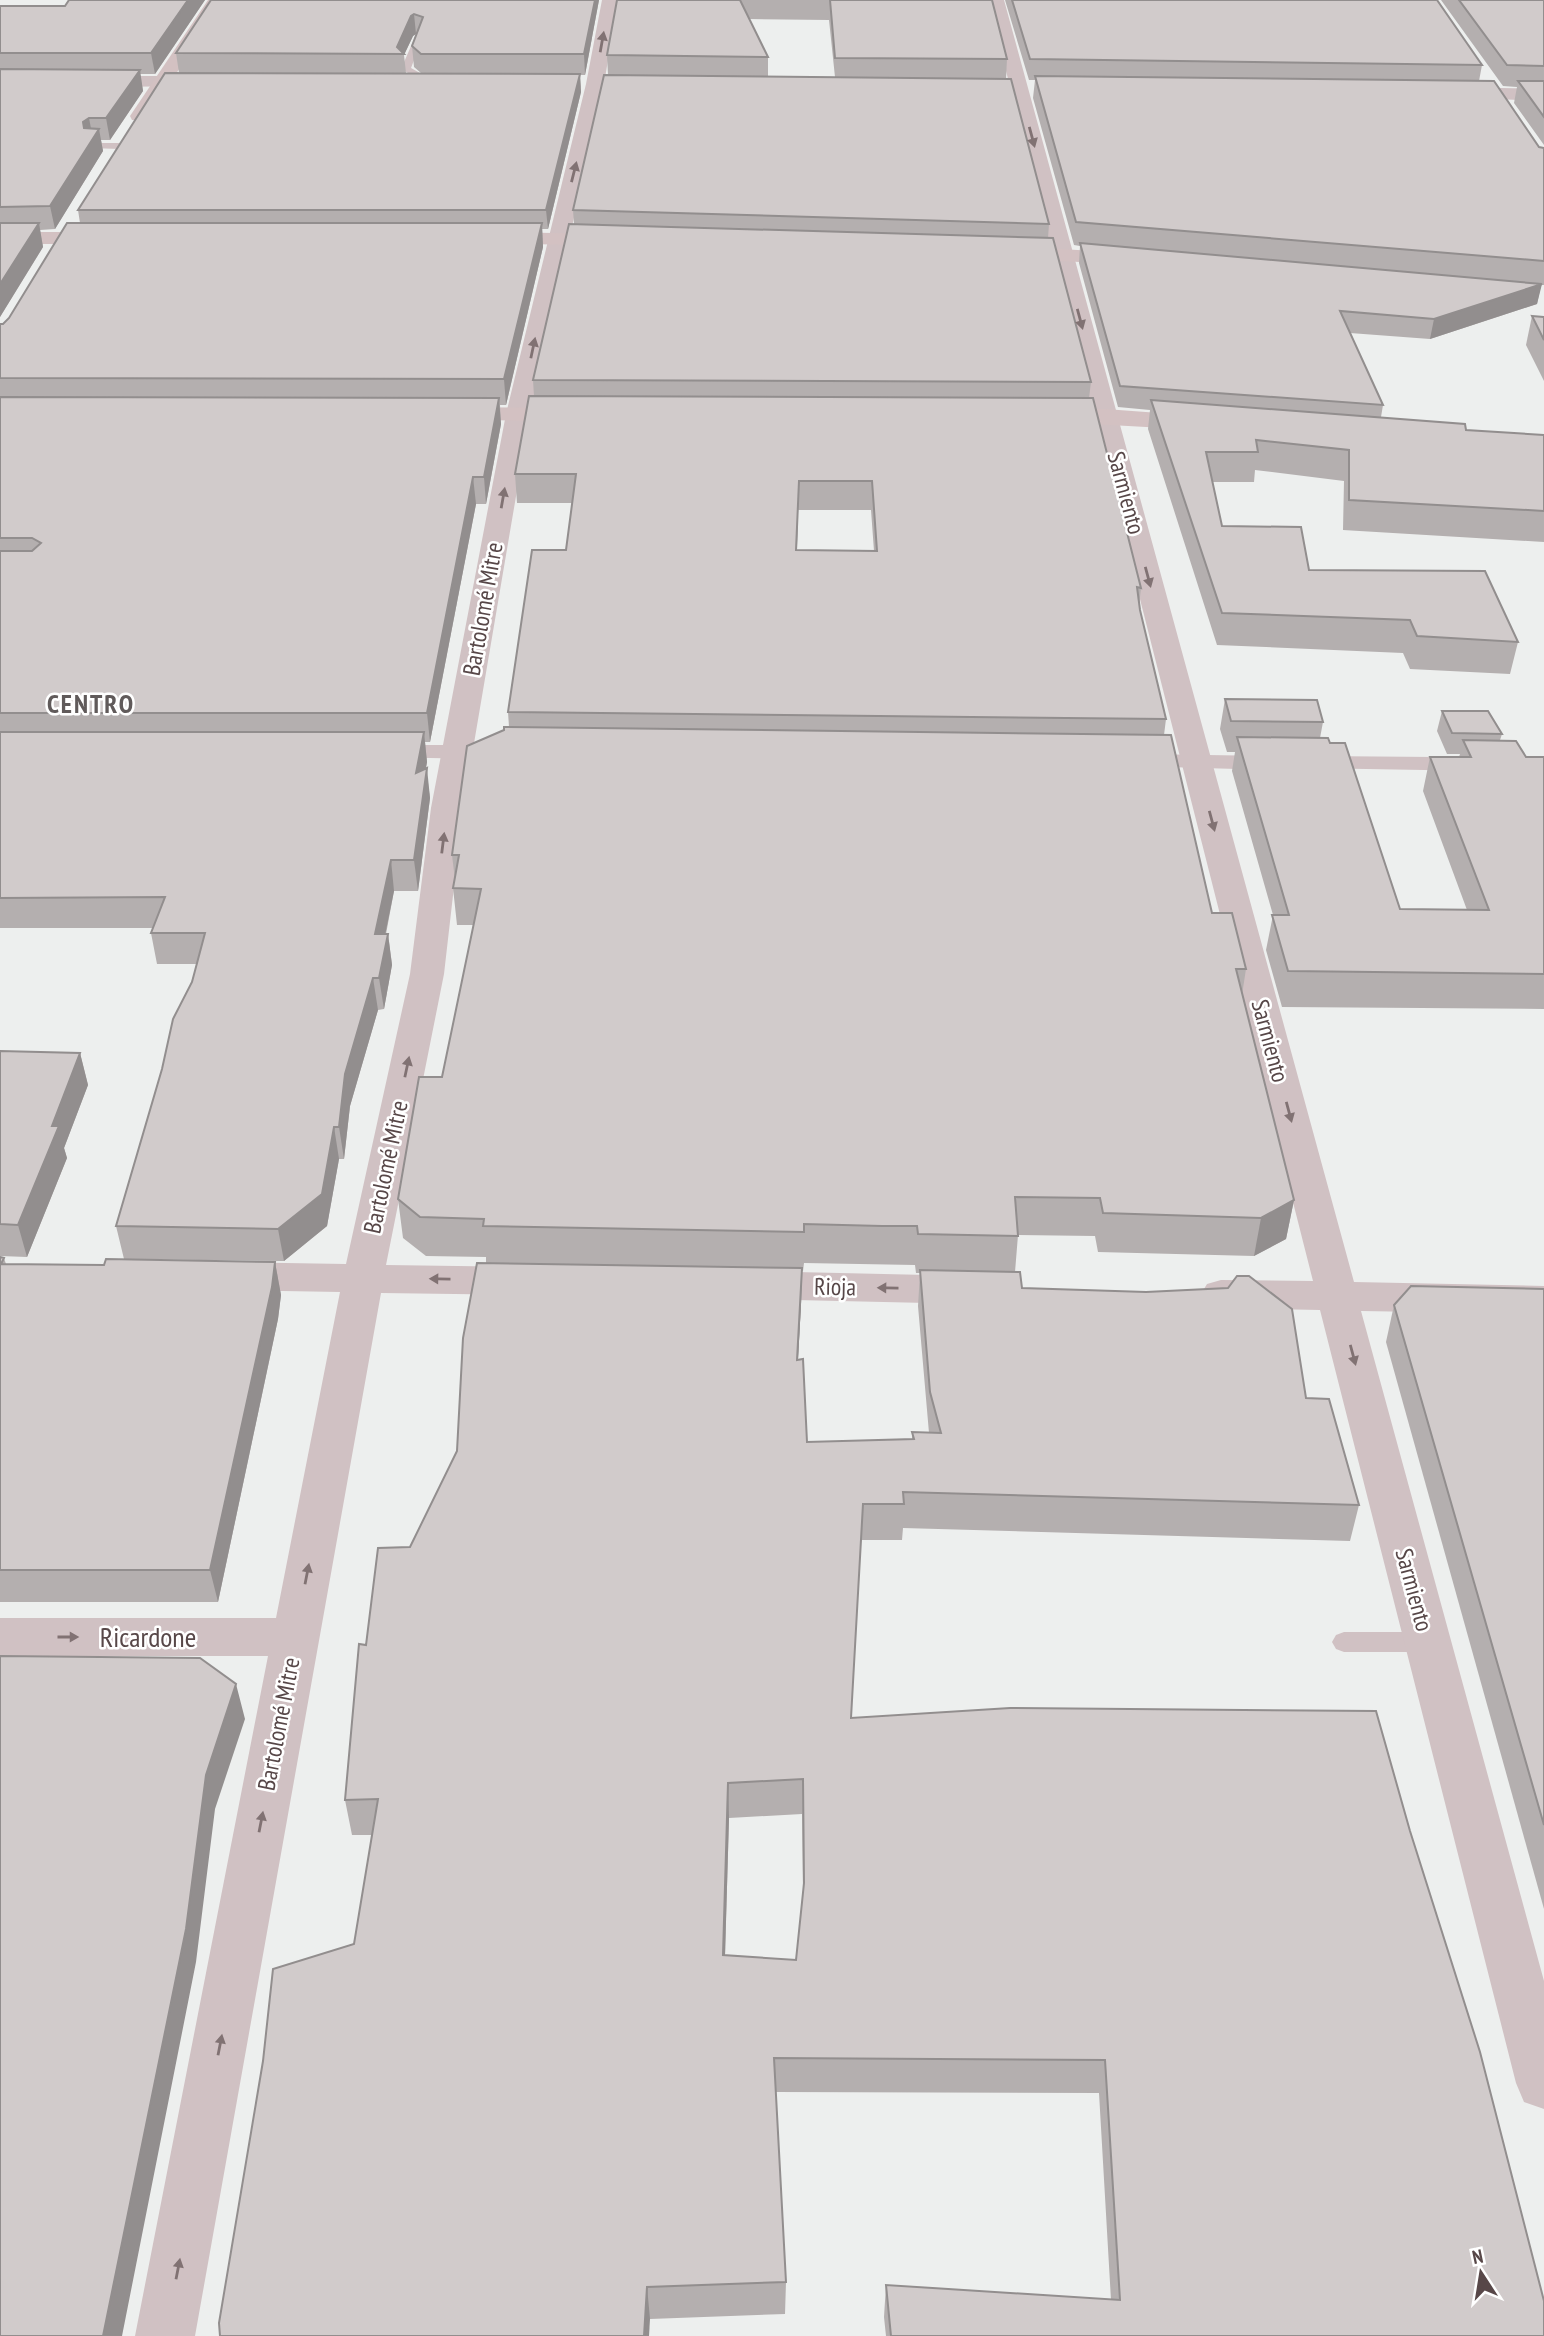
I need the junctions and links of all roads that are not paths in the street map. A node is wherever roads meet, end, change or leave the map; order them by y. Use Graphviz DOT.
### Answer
graph roads {
  1 [pos="216,0"];
  2 [pos="610,0"];
  3 [pos="996,0"];
  4 [pos="418,39"];
  5 [pos="1480,73"];
  6 [pos="163,81"];
  7 [pos="219,81"];
  8 [pos="0,82"];
  9 [pos="387,83"];
  10 [pos="422,83"];
  11 [pos="1428,93"];
  12 [pos="1494,93"];
  13 [pos="1544,95"];
  14 [pos="1508,114"];
  15 [pos="93,146"];
  16 [pos="119,146"];
  17 [pos="105,170"];
  18 [pos="77,219"];
  19 [pos="65,238"];
  20 [pos="132,238"];
  21 [pos="475,238"];
  22 [pos="558,238"];
  23 [pos="0,239"];
  24 [pos="639,240"];
  25 [pos="981,251"];
  26 [pos="1062,253"];
  27 [pos="50,261"];
  28 [pos="1156,262"];
  29 [pos="423,414"];
  30 [pos="519,414"];
  31 [pos="602,415"];
  32 [pos="1021,416"];
  33 [pos="1105,416"];
  34 [pos="1227,425"];
  35 [pos="361,752"];
  36 [pos="458,752"];
  37 [pos="499,752"];
  38 [pos="1113,761"];
  39 [pos="1196,762"];
  40 [pos="1544,765"];
  41 [pos="196,1276"];
  42 [pos="363,1278"];
  43 [pos="570,1282"];
  44 [pos="709,1284"];
  45 [pos="1003,1290"];
  46 [pos="1184,1294"];
  47 [pos="1338,1296"];
  48 [pos="1544,1300"];
  49 [pos="0,1637"];
  50 [pos="296,1637"];
  51 [pos="1344,1642"];
  52 [pos="1428,1642"];
  53 [pos="1544,2083"];
  54 [pos="165,2336"];
  1 -- 6 [label="main road"];
  22 -- 2 [label="street, Bartolomé Mitre, one-way"];
  3 -- 26 [label="street, Sarmiento, one-way"];
  4 -- 10 [label="lane"];
  5 -- 12 [label="street"];
  6 -- 7 [label="street"];
  6 -- 8 [label="street"];
  6 -- 16 [label="main road"];
  9 -- 10 [label="street"];
  11 -- 12 [label="street"];
  12 -- 13 [label="street"];
  12 -- 14 [label="street"];
  15 -- 16 [label="lane"];
  16 -- 17 [label="main road"];
  18 -- 19 [label="main road"];
  19 -- 20 [label="main road"];
  19 -- 23 [label="main road"];
  19 -- 27 [label="main road"];
  21 -- 22 [label="main road"];
  22 -- 24 [label="main road"];
  30 -- 22 [label="street, Bartolomé Mitre, one-way"];
  25 -- 26 [label="main road"];
  26 -- 28 [label="main road"];
  26 -- 33 [label="street, Sarmiento, one-way"];
  29 -- 30 [label="main road"];
  30 -- 31 [label="main road"];
  36 -- 30 [label="street, Bartolomé Mitre, one-way"];
  32 -- 33 [label="main road"];
  33 -- 34 [label="main road"];
  33 -- 39 [label="street, Sarmiento, one-way"];
  35 -- 36 [label="street"];
  36 -- 37 [label="street"];
  42 -- 36 [label="street, Bartolomé Mitre, one-way"];
  38 -- 39 [label="street"];
  39 -- 40 [label="street"];
  39 -- 47 [label="street, Sarmiento, one-way"];
  41 -- 42 [label="street"];
  43 -- 42 [label="street, one-way"];
  50 -- 42 [label="street, Bartolomé Mitre, one-way"];
  45 -- 44 [label="street, Rioja, one-way"];
  46 -- 47 [label="street"];
  47 -- 48 [label="street"];
  47 -- 52 [label="street, Sarmiento, one-way"];
  49 -- 50 [label="street, Ricardone, one-way"];
  54 -- 50 [label="street, Bartolomé Mitre, one-way"];
  51 -- 52 [label="lane"];
  52 -- 53 [label="street, Sarmiento"];
}
